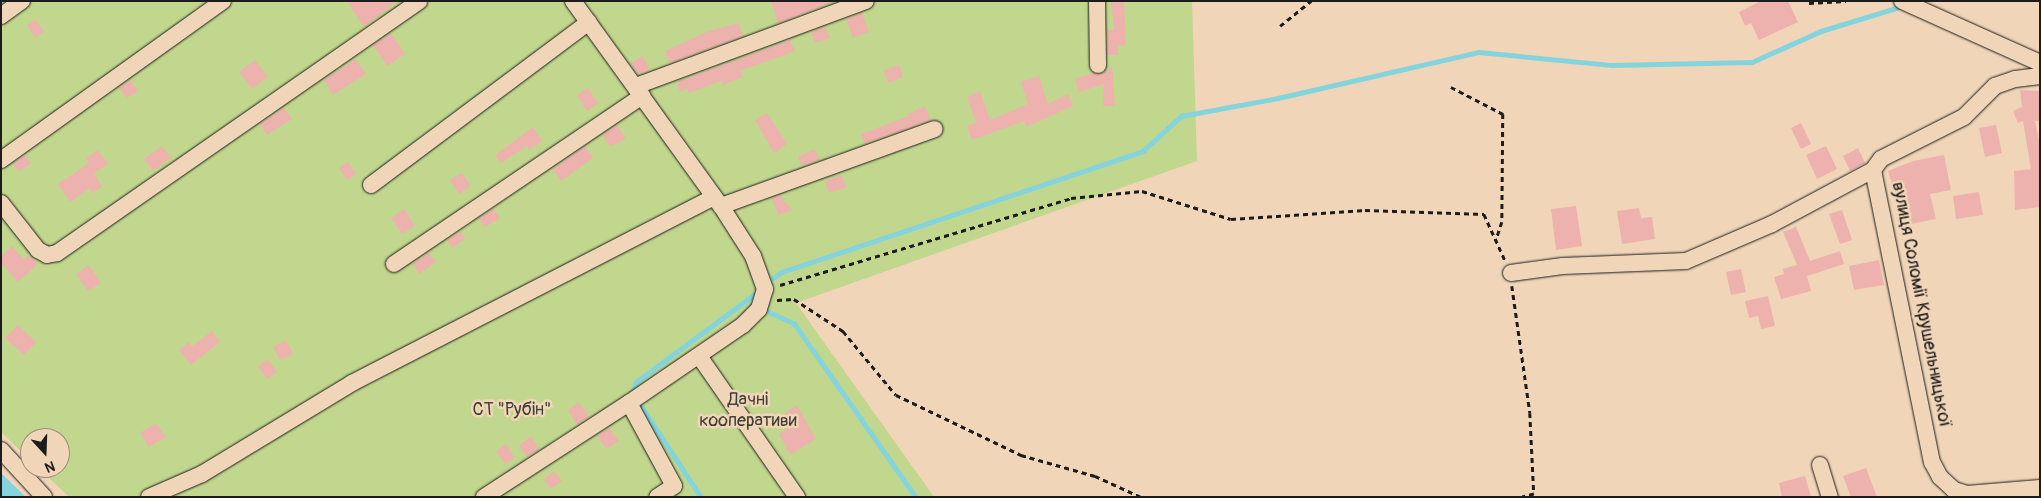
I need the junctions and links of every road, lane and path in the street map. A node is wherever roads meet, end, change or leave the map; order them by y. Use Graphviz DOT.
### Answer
graph roads {
  1 [pos="22,1"];
  2 [pos="223,1"];
  3 [pos="419,1"];
  4 [pos="573,1"];
  5 [pos="866,1"];
  6 [pos="1097,1"];
  7 [pos="1311,1"];
  8 [pos="1846,1"];
  9 [pos="1902,1"];
  10 [pos="1809,3"];
  11 [pos="1,16"];
  12 [pos="589,22"];
  13 [pos="1280,26"];
  14 [pos="2040,63"];
  15 [pos="1098,65"];
  16 [pos="2040,76"];
  17 [pos="1451,86"];
  18 [pos="639,91"];
  19 [pos="936,129"];
  20 [pos="1,160"];
  21 [pos="1873,170"];
  22 [pos="371,185"];
  23 [pos="718,202"];
  24 [pos="1,203"];
  25 [pos="1496,240"];
  26 [pos="394,264"];
  27 [pos="1511,273"];
  28 [pos="764,295"];
  29 [pos="699,356"];
  30 [pos="629,403"];
  31 [pos="1,450"];
  32 [pos="1820,465"];
  33 [pos="2040,488"];
  34 [pos="678,491"];
  35 [pos="1968,495"];
  36 [pos="44,497"];
  37 [pos="149,497"];
  38 [pos="484,497"];
  39 [pos="657,497"];
  40 [pos="797,497"];
  41 [pos="1141,497"];
  42 [pos="1523,497"];
  43 [pos="1830,497"];
  1 -- 11 [label="street"];
  2 -- 20 [label="street"];
  3 -- 24 [label="street"];
  4 -- 12 [label="street"];
  5 -- 18 [label="street"];
  6 -- 15 [label="street"];
  7 -- 13 [label="path"];
  8 -- 10 [label="path"];
  9 -- 14 [label="street"];
  12 -- 18 [label="street"];
  12 -- 22 [label="street"];
  16 -- 21 [label="street, вулиця Соломії Крушельницької"];
  17 -- 25 [label="path"];
  18 -- 23 [label="street"];
  18 -- 26 [label="street"];
  19 -- 23 [label="street"];
  21 -- 27 [label="street"];
  21 -- 35 [label="street, вулиця Соломії Крушельницької"];
  23 -- 28 [label="street"];
  23 -- 37 [label="street"];
  25 -- 27 [label="path"];
  25 -- 28 [label="path"];
  27 -- 42 [label="path"];
  28 -- 29 [label="street"];
  28 -- 41 [label="path"];
  29 -- 30 [label="street"];
  29 -- 40 [label="street"];
  30 -- 34 [label="street"];
  30 -- 38 [label="street"];
  31 -- 36 [label="street"];
  32 -- 43 [label="street"];
  33 -- 35 [label="street, вулиця Соломії Крушельницької"];
  34 -- 39 [label="street"];
}
